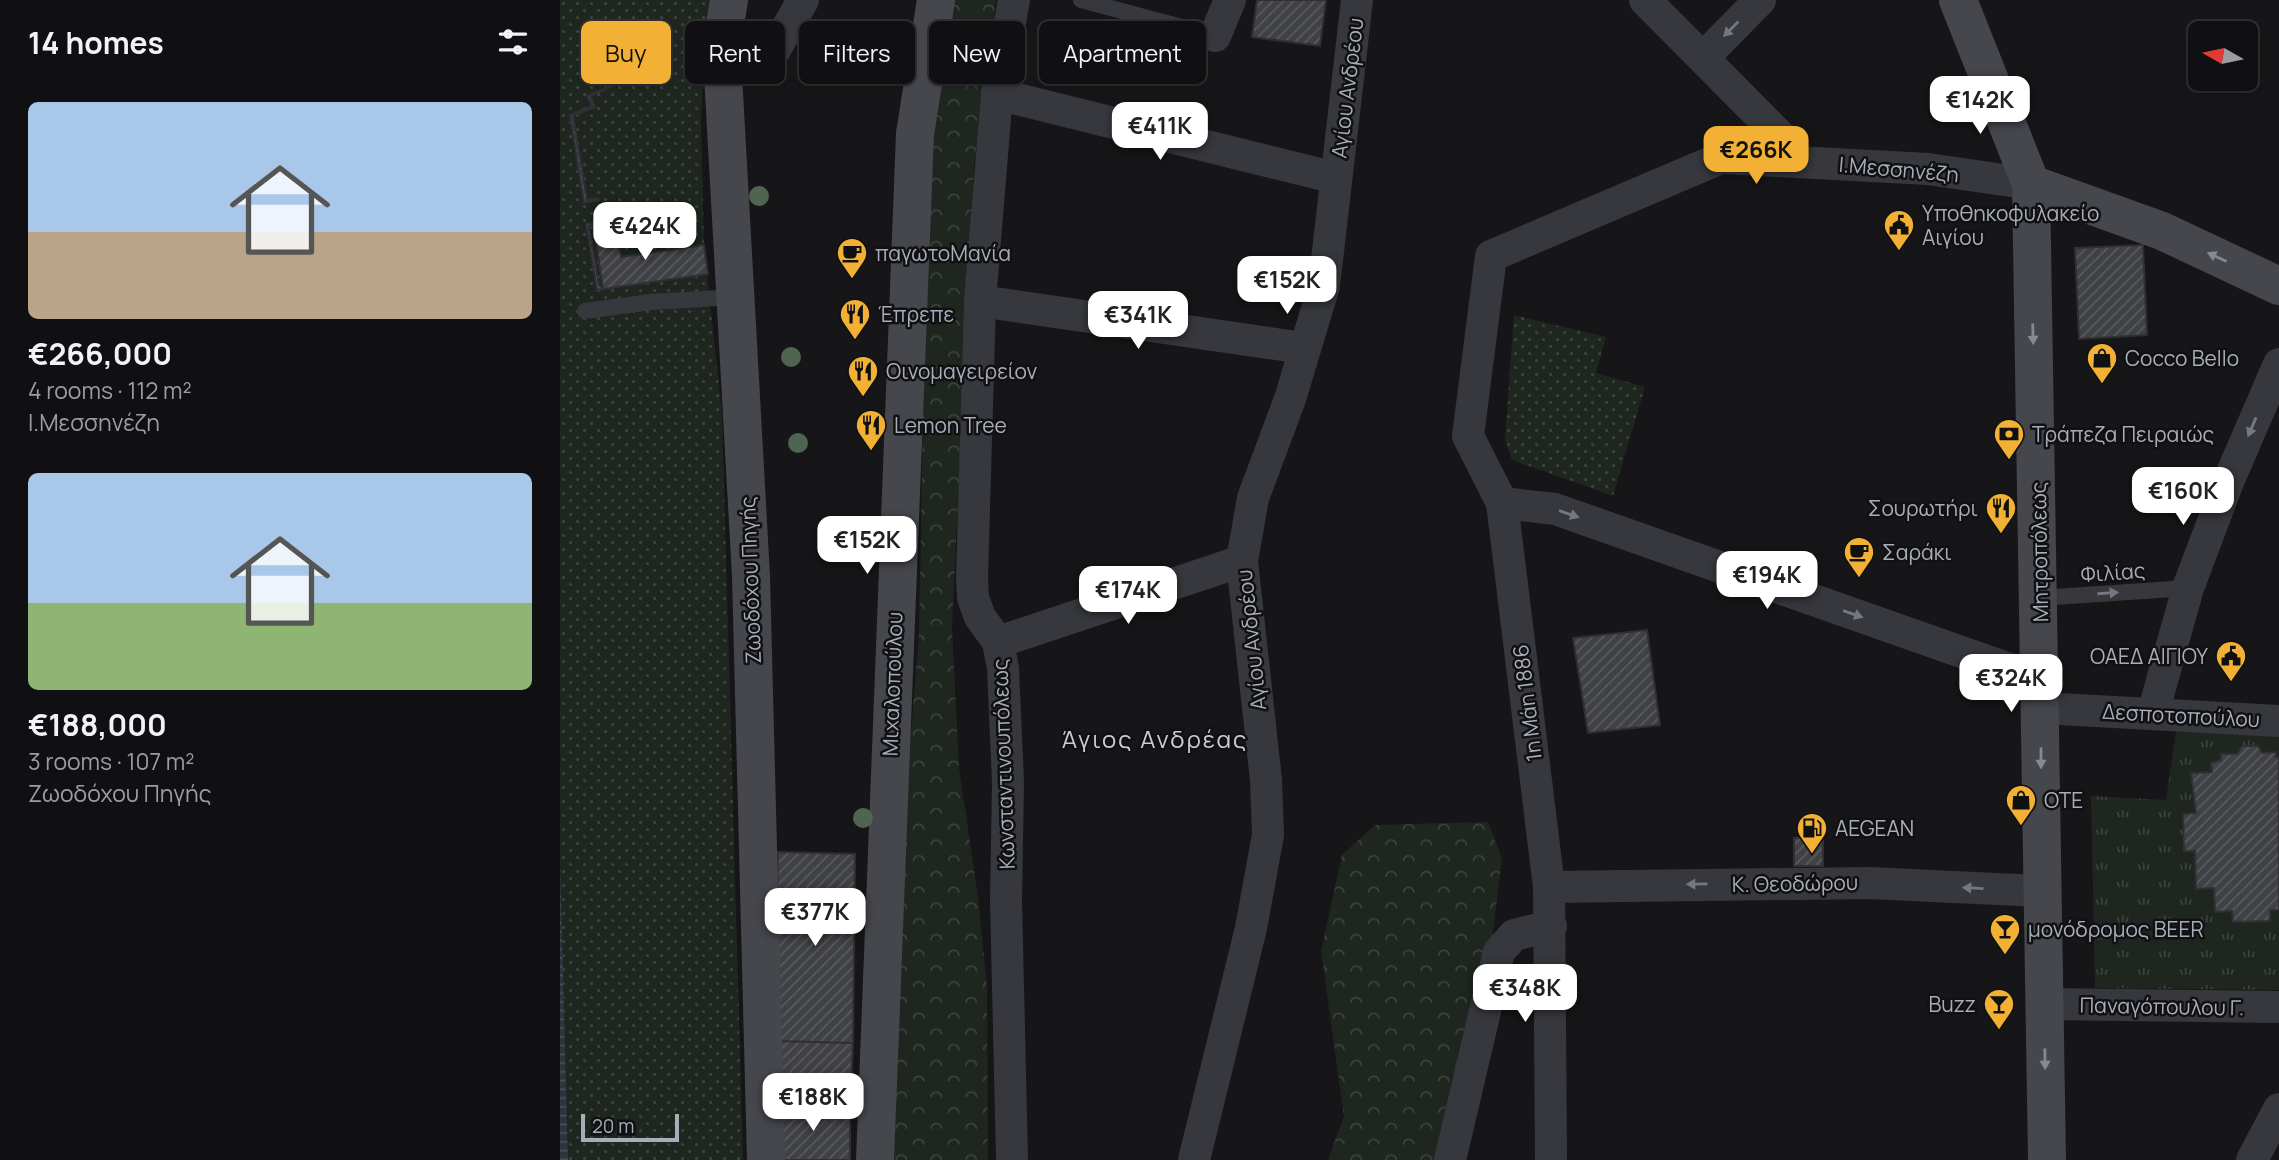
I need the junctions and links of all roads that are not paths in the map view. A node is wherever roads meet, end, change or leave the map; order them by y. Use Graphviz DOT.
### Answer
graph roads {
  1 [pos="729,0"];
  2 [pos="803,0"];
  3 [pos="936,0"];
  4 [pos="1014,0"];
  5 [pos="1081,0"];
  6 [pos="1230,0"];
  7 [pos="1357,0"];
  8 [pos="1646,0"];
  9 [pos="1760,0"];
  10 [pos="1958,0"];
  11 [pos="726,21"];
  12 [pos="785,32"];
  13 [pos="1215,36"];
  14 [pos="1703,58"];
  15 [pos="724,84"];
  16 [pos="997,94"];
  17 [pos="1784,161"];
  18 [pos="1336,178"];
  19 [pos="2031,184"];
  20 [pos="1492,256"];
  21 [pos="2279,286"];
  22 [pos="736,298"];
  23 [pos="980,301"];
  24 [pos="585,311"];
  25 [pos="1303,348"];
  26 [pos="2279,364"];
  27 [pos="1502,503"];
  28 [pos="1242,561"];
  29 [pos="2189,587"];
  30 [pos="2040,598"];
  31 [pos="998,642"];
  32 [pos="2041,694"];
  33 [pos="2153,713"];
  34 [pos="2279,721"];
  35 [pos="1549,887"];
  36 [pos="2041,891"];
  37 [pos="1551,926"];
  38 [pos="2044,1004"];
  39 [pos="2279,1007"];
  40 [pos="2279,1109"];
  41 [pos="766,1160"];
  42 [pos="875,1160"];
  43 [pos="1012,1160"];
  44 [pos="1194,1160"];
  45 [pos="1450,1160"];
  46 [pos="1551,1160"];
  47 [pos="2047,1160"];
  48 [pos="2252,1160"];
  1 -- 11 [label="street, Ζωοδόχου Πηγής"];
  2 -- 12 [label="street"];
  3 -- 42 [label="street, Μιχαλοπούλου"];
  4 -- 16 [label="street, Κωνσταντινουπόλεως"];
  5 -- 13 [label="lane"];
  6 -- 13 [label="street"];
  7 -- 18 [label="street, Αγίου Ανδρέου"];
  8 -- 14 [label="street"];
  9 -- 14 [label="street, one-way"];
  10 -- 19 [label="street, Μητροπόλεως"];
  14 -- 17 [label="street"];
  15 -- 22 [label="street, Ζωοδόχου Πηγής"];
  16 -- 18 [label="street"];
  16 -- 23 [label="street, Κωνσταντινουπόλεως"];
  17 -- 19 [label="street, Ι.Μεσσηνέζη"];
  17 -- 20 [label="street, Ι.Μεσσηνέζη"];
  18 -- 25 [label="street, Αγίου Ανδρέου"];
  21 -- 19 [label="street, one-way"];
  19 -- 30 [label="street, Μητροπόλεως, one-way"];
  20 -- 27 [label="street, 1η Μάη 1886"];
  22 -- 24 [label="lane"];
  22 -- 41 [label="street, Ζωοδόχου Πηγής"];
  23 -- 25 [label="street"];
  23 -- 31 [label="street, Κωνσταντινουπόλεως"];
  25 -- 28 [label="street, Αγίου Ανδρέου"];
  26 -- 29 [label="street, one-way"];
  27 -- 32 [label="street, Δεσποτοπούλου, one-way"];
  27 -- 35 [label="street, 1η Μάη 1886"];
  28 -- 31 [label="street"];
  28 -- 44 [label="street, Αγίου Ανδρέου"];
  30 -- 29 [label="lane, Φιλίας, one-way"];
  29 -- 33 [label="street"];
  30 -- 32 [label="street, Μητροπόλεως"];
  31 -- 43 [label="street, Κωνσταντινουπόλεως"];
  32 -- 33 [label="street, Δεσποτοπούλου"];
  32 -- 36 [label="street, Μητροπόλεως, one-way"];
  33 -- 34 [label="street, Δεσποτοπούλου"];
  36 -- 35 [label="street, Κ. Θεοδώρου, one-way"];
  35 -- 37 [label="street, 1η Μάη 1886"];
  36 -- 38 [label="street, Μητροπόλεως"];
  37 -- 45 [label="street"];
  37 -- 46 [label="street, 1η Μάη 1886"];
  38 -- 39 [label="street, Παναγόπουλου Γ."];
  38 -- 47 [label="street, Μητροπόλεως, one-way"];
  40 -- 48 [label="street"];
}
